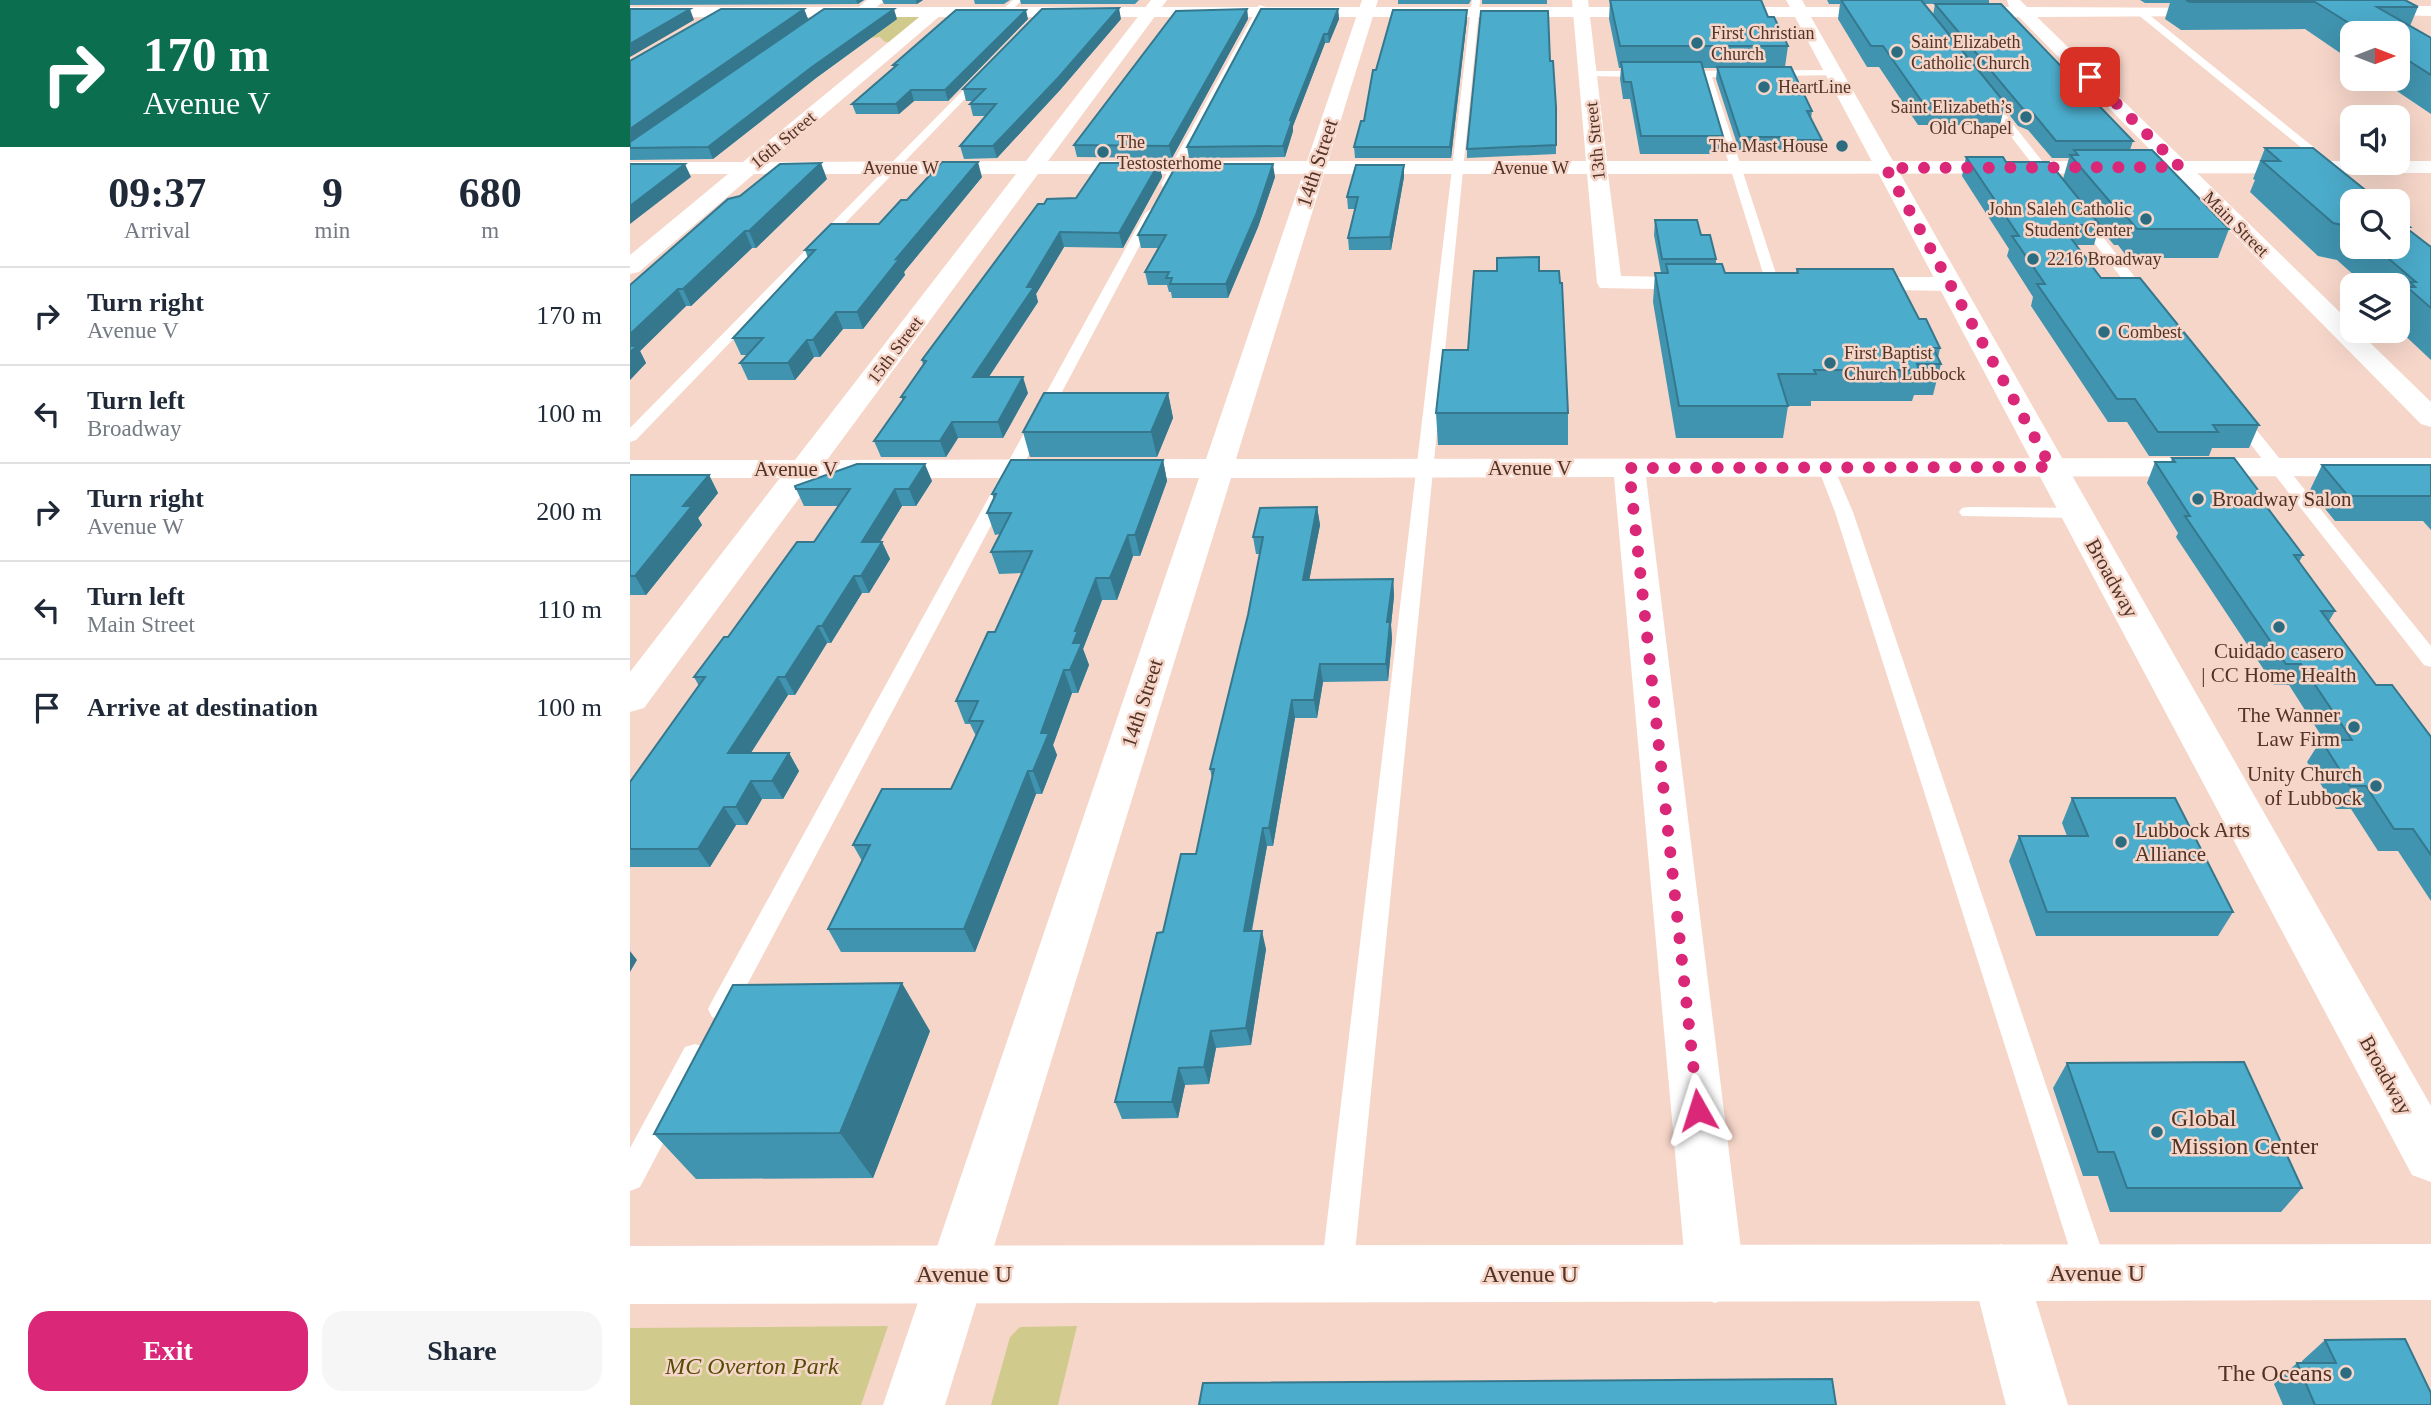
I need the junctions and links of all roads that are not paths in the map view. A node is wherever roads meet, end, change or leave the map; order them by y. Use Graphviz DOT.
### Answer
graph roads {
  1 [pos="877,0"];
  2 [pos="1018,0"];
  3 [pos="1154,6"];
  4 [pos="1368,6"];
  5 [pos="1475,6"];
  6 [pos="1580,6"];
  7 [pos="1797,6"];
  8 [pos="2018,6"];
  9 [pos="1261,10"];
  10 [pos="2140,11"];
  11 [pos="2241,11"];
  12 [pos="2348,11"];
  13 [pos="2431,11"];
  14 [pos="630,12"];
  15 [pos="721,12"];
  16 [pos="829,12"];
  17 [pos="861,12"];
  18 [pos="935,12"];
  19 [pos="1005,12"];
  20 [pos="1044,12"];
  21 [pos="1906,12"];
  22 [pos="1945,12"];
  23 [pos="1031,25"];
  24 [pos="809,26"];
  25 [pos="695,28"];
  26 [pos="994,63"];
  27 [pos="1834,73"];
  28 [pos="1587,74"];
  29 [pos="1654,74"];
  30 [pos="1667,74"];
  31 [pos="1706,74"];
  32 [pos="1979,88"];
  33 [pos="2041,167"];
  34 [pos="2180,167"];
  35 [pos="2332,167"];
  36 [pos="2431,167"];
  37 [pos="630,168"];
  38 [pos="748,168"];
  39 [pos="891,168"];
  40 [pos="1032,168"];
  41 [pos="1175,168"];
  42 [pos="1315,168"];
  43 [pos="1458,168"];
  44 [pos="1597,168"];
  45 [pos="1734,168"];
  46 [pos="1886,168"];
  47 [pos="630,267"];
  48 [pos="1797,283"];
  49 [pos="1950,284"];
  50 [pos="2151,307"];
  51 [pos="2226,403"];
  52 [pos="2431,418"];
  53 [pos="630,437"];
  54 [pos="2051,467"];
  55 [pos="2277,467"];
  56 [pos="2431,467"];
  57 [pos="1014,468"];
  58 [pos="1218,468"];
  59 [pos="1425,468"];
  60 [pos="1629,468"];
  61 [pos="1826,468"];
  62 [pos="804,469"];
  63 [pos="630,470"];
  64 [pos="1968,512"];
  65 [pos="2076,513"];
  66 [pos="2431,660"];
  67 [pos="630,699"];
  68 [pos="2431,1157"];
  69 [pos="630,1177"];
  70 [pos="2431,1272"];
  71 [pos="2001,1273"];
  72 [pos="2093,1273"];
  73 [pos="957,1274"];
  74 [pos="1337,1274"];
  75 [pos="1715,1274"];
  76 [pos="630,1275"];
  77 [pos="914,1405"];
  78 [pos="2037,1405"];
  1 -- 17 [label="street"];
  2 -- 19 [label="lane"];
  3 -- 9 [label="street"];
  3 -- 20 [label="street"];
  3 -- 40 [label="street, 15th Street"];
  4 -- 5 [label="street"];
  4 -- 9 [label="street"];
  4 -- 42 [label="street, 14th Street"];
  5 -- 6 [label="street"];
  5 -- 43 [label="lane"];
  6 -- 7 [label="street"];
  6 -- 28 [label="street, 13th Street"];
  7 -- 21 [label="street"];
  7 -- 27 [label="street, Broadway"];
  8 -- 10 [label="street"];
  8 -- 22 [label="street"];
  8 -- 34 [label="street, Main Street"];
  9 -- 41 [label="lane"];
  10 -- 11 [label="street"];
  10 -- 35 [label="lane"];
  12 -- 13 [label="street"];
  14 -- 15 [label="street"];
  15 -- 16 [label="street"];
  15 -- 25 [label="street"];
  16 -- 17 [label="street"];
  16 -- 24 [label="lane"];
  17 -- 18 [label="street"];
  18 -- 19 [label="street"];
  18 -- 38 [label="street, 16th Street"];
  19 -- 20 [label="street"];
  20 -- 23 [label="lane"];
  26 -- 39 [label="lane"];
  27 -- 31 [label="lane"];
  27 -- 46 [label="street, Broadway"];
  28 -- 29 [label="lane"];
  28 -- 44 [label="street, 13th Street"];
  30 -- 31 [label="lane"];
  31 -- 45 [label="lane"];
  32 -- 33 [label="lane"];
  33 -- 34 [label="street, Avenue W"];
  33 -- 46 [label="street, Avenue W"];
  33 -- 50 [label="lane"];
  34 -- 35 [label="street, Avenue W"];
  34 -- 52 [label="street, Main Street"];
  35 -- 36 [label="street, Avenue W"];
  37 -- 38 [label="street, Avenue W"];
  38 -- 39 [label="street, Avenue W"];
  38 -- 47 [label="street, 16th Street"];
  39 -- 40 [label="street, Avenue W"];
  39 -- 53 [label="lane"];
  40 -- 41 [label="street, Avenue W"];
  40 -- 62 [label="street, 15th Street"];
  41 -- 42 [label="street, Avenue W"];
  41 -- 57 [label="lane"];
  42 -- 43 [label="street, Avenue W"];
  42 -- 58 [label="street, 14th Street"];
  43 -- 44 [label="street, Avenue W"];
  43 -- 59 [label="lane"];
  44 -- 45 [label="street, Avenue W"];
  44 -- 48 [label="street, 13th Street"];
  45 -- 46 [label="street, Avenue W"];
  45 -- 48 [label="lane"];
  46 -- 49 [label="street, Broadway"];
  48 -- 49 [label="street"];
  49 -- 54 [label="street, Broadway"];
  51 -- 55 [label="lane"];
  54 -- 55 [label="street, Avenue V"];
  54 -- 61 [label="street, Avenue V"];
  54 -- 65 [label="street, Broadway"];
  55 -- 56 [label="street, Avenue V"];
  55 -- 66 [label="lane"];
  57 -- 58 [label="street, Avenue V"];
  57 -- 62 [label="street, Avenue V"];
  57 -- 69 [label="lane"];
  58 -- 59 [label="street, Avenue V"];
  58 -- 73 [label="street, 14th Street"];
  59 -- 60 [label="street, Avenue V"];
  59 -- 74 [label="lane"];
  60 -- 61 [label="street, Avenue V"];
  60 -- 75 [label="street"];
  61 -- 72 [label="lane"];
  62 -- 63 [label="street, Avenue V"];
  62 -- 67 [label="street, 15th Street"];
  64 -- 65 [label="lane"];
  65 -- 68 [label="street, Broadway"];
  70 -- 72 [label="street, Avenue U"];
  71 -- 72 [label="street, Avenue U"];
  71 -- 75 [label="street, Avenue U"];
  71 -- 78 [label="street"];
  73 -- 74 [label="street, Avenue U"];
  73 -- 76 [label="street, Avenue U"];
  73 -- 77 [label="street, 14th Street"];
  74 -- 75 [label="street, Avenue U"];
}
